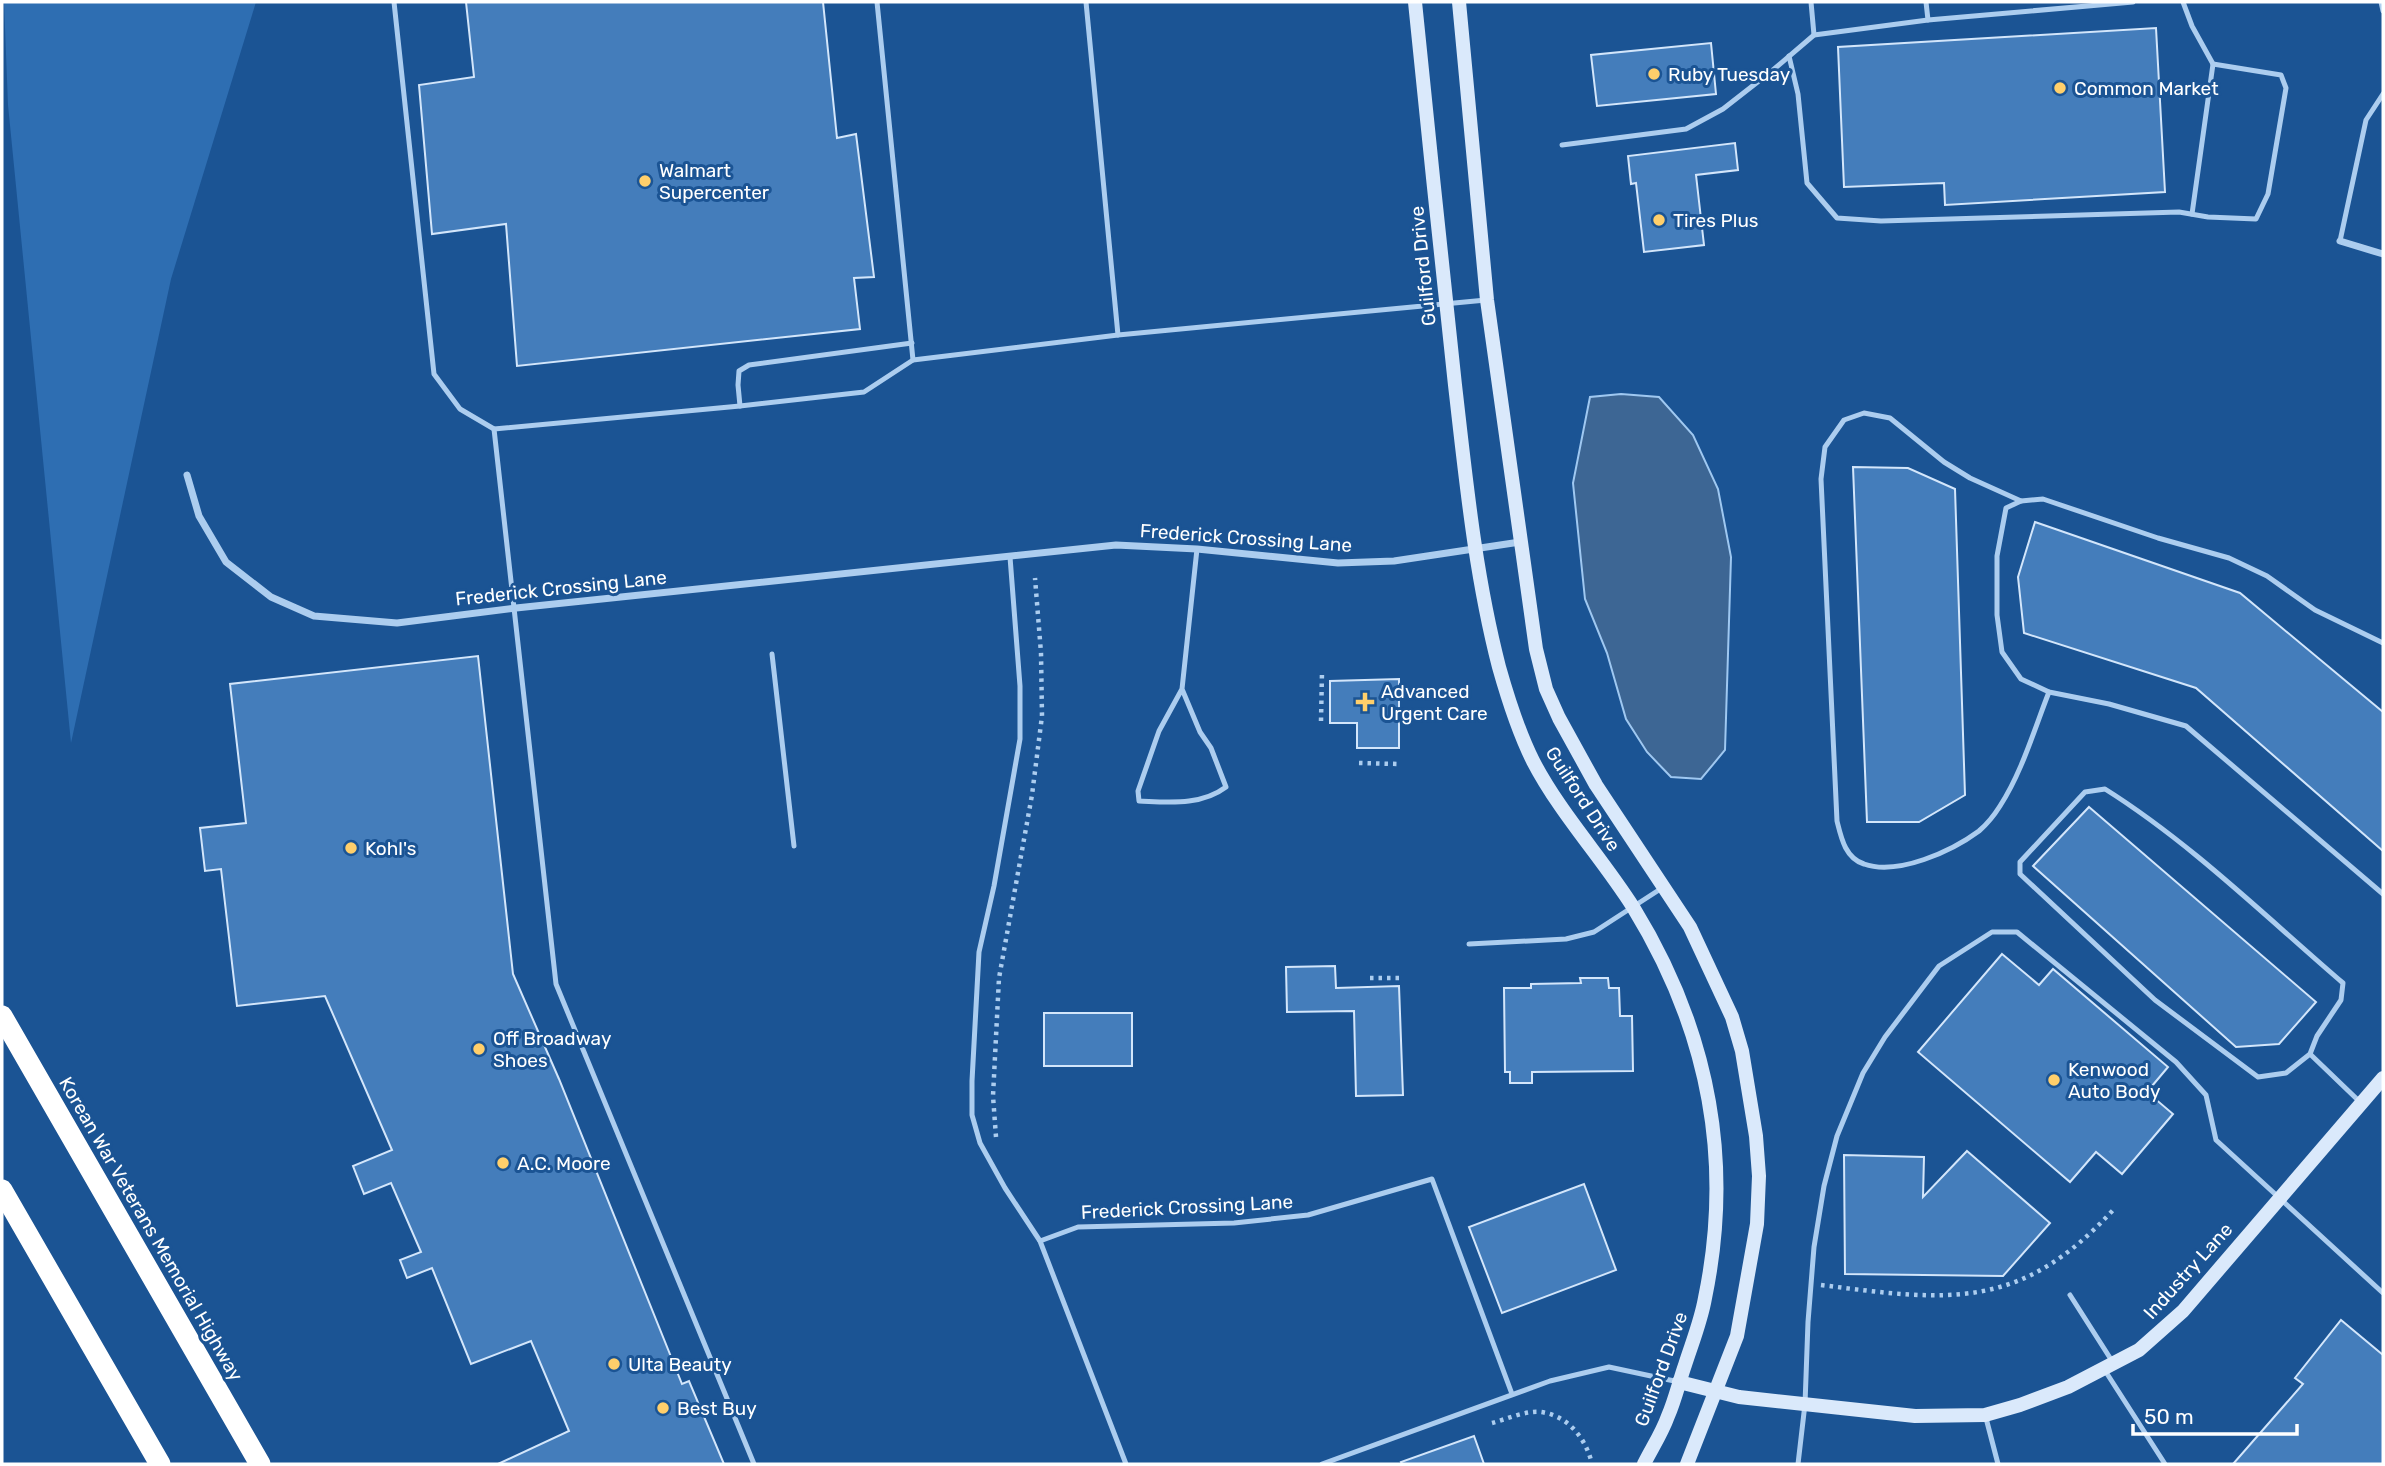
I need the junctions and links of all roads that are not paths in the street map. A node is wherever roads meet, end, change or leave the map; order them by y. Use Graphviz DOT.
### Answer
graph roads {
  1 [pos="394,2"];
  2 [pos="877,2"];
  3 [pos="1086,2"];
  4 [pos="1415,2"];
  5 [pos="1459,2"];
  6 [pos="1811,2"];
  7 [pos="1926,2"];
  8 [pos="2109,2"];
  9 [pos="2133,2"];
  10 [pos="2183,2"];
  11 [pos="2381,2"];
  12 [pos="2383,11"];
  13 [pos="1928,20"];
  14 [pos="1814,35"];
  15 [pos="1789,56"];
  16 [pos="2213,64"];
  17 [pos="2383,94"];
  18 [pos="1562,145"];
  19 [pos="2192,214"];
  20 [pos="2340,241"];
  21 [pos="2383,254"];
  22 [pos="1487,300"];
  23 [pos="1446,304"];
  24 [pos="1118,335"];
  25 [pos="912,343"];
  26 [pos="913,360"];
  27 [pos="740,406"];
  28 [pos="494,429"];
  29 [pos="187,475"];
  30 [pos="2021,501"];
  31 [pos="1520,542"];
  32 [pos="1197,549"];
  33 [pos="1474,550"];
  34 [pos="1010,556"];
  35 [pos="516,608"];
  36 [pos="2383,643"];
  37 [pos="772,654"];
  38 [pos="1182,689"];
  39 [pos="2049,692"];
  40 [pos="794,846"];
  41 [pos="1664,886"];
  42 [pos="2383,894"];
  43 [pos="1633,907"];
  44 [pos="1469,944"];
  45 [pos="2,1016"];
  46 [pos="2309,1054"];
  47 [pos="2383,1078"];
  48 [pos="2361,1103"];
  49 [pos="2,1190"];
  50 [pos="2278,1198"];
  51 [pos="1040,1241"];
  52 [pos="2383,1293"];
  53 [pos="2070,1294"];
  54 [pos="2109,1366"];
  55 [pos="1679,1382"];
  56 [pos="1715,1392"];
  57 [pos="1512,1394"];
  58 [pos="1804,1404"];
  59 [pos="1985,1415"];
  60 [pos="160,1464"];
  61 [pos="260,1464"];
  62 [pos="754,1464"];
  63 [pos="1126,1464"];
  64 [pos="1322,1464"];
  65 [pos="1644,1464"];
  66 [pos="1687,1464"];
  67 [pos="1798,1464"];
  68 [pos="1998,1464"];
  69 [pos="2165,1464"];
  1 -- 28 [label="lane"];
  2 -- 25 [label="lane"];
  3 -- 24 [label="lane"];
  4 -- 23 [label="main road, Guilford Drive"];
  5 -- 22 [label="main road, Guilford Drive"];
  6 -- 14 [label="lane"];
  7 -- 13 [label="lane"];
  8 -- 9 [label="lane"];
  8 -- 13 [label="lane"];
  10 -- 16 [label="lane"];
  11 -- 12 [label="lane"];
  13 -- 14 [label="lane"];
  14 -- 15 [label="lane"];
  15 -- 18 [label="lane"];
  15 -- 19 [label="lane"];
  16 -- 19 [label="lane"];
  16 -- 19 [label="lane"];
  17 -- 20 [label="lane"];
  20 -- 21 [label="street"];
  22 -- 23 [label="lane"];
  22 -- 31 [label="main road, Guilford Drive"];
  23 -- 24 [label="lane"];
  23 -- 33 [label="main road, Guilford Drive"];
  24 -- 26 [label="lane"];
  25 -- 26 [label="lane"];
  25 -- 27 [label="lane"];
  26 -- 27 [label="lane"];
  27 -- 28 [label="lane"];
  28 -- 35 [label="lane"];
  29 -- 35 [label="street, Frederick Crossing Lane"];
  30 -- 36 [label="lane"];
  30 -- 39 [label="lane"];
  30 -- 39 [label="lane"];
  31 -- 33 [label="street, Frederick Crossing Lane"];
  31 -- 41 [label="main road, Guilford Drive"];
  32 -- 33 [label="street, Frederick Crossing Lane"];
  32 -- 34 [label="street, Frederick Crossing Lane"];
  32 -- 38 [label="lane"];
  33 -- 43 [label="main road, Guilford Drive"];
  34 -- 35 [label="street, Frederick Crossing Lane"];
  34 -- 51 [label="lane"];
  35 -- 62 [label="lane"];
  37 -- 40 [label="lane"];
  38 -- 38 [label="lane"];
  39 -- 42 [label="lane"];
  41 -- 43 [label="lane"];
  41 -- 56 [label="main road, Guilford Drive"];
  43 -- 44 [label="lane"];
  43 -- 55 [label="main road, Guilford Drive"];
  45 -- 61 [label="highway, Korean War Veterans Memorial Highway"];
  46 -- 46 [label="lane"];
  46 -- 48 [label="lane"];
  47 -- 48 [label="main road, Industry Lane"];
  48 -- 50 [label="main road, Industry Lane"];
  49 -- 60 [label="highway"];
  50 -- 52 [label="lane"];
  50 -- 54 [label="main road, Industry Lane"];
  50 -- 58 [label="lane"];
  51 -- 57 [label="lane, Frederick Crossing Lane"];
  51 -- 63 [label="lane"];
  53 -- 54 [label="lane"];
  54 -- 59 [label="main road, Industry Lane"];
  54 -- 69 [label="lane"];
  55 -- 56 [label="main road, Industry Lane"];
  55 -- 57 [label="lane"];
  55 -- 65 [label="main road, Guilford Drive"];
  56 -- 58 [label="main road, Industry Lane"];
  56 -- 66 [label="main road, Guilford Drive"];
  57 -- 64 [label="lane"];
  58 -- 59 [label="main road, Industry Lane"];
  58 -- 67 [label="lane"];
  59 -- 68 [label="lane"];
}
